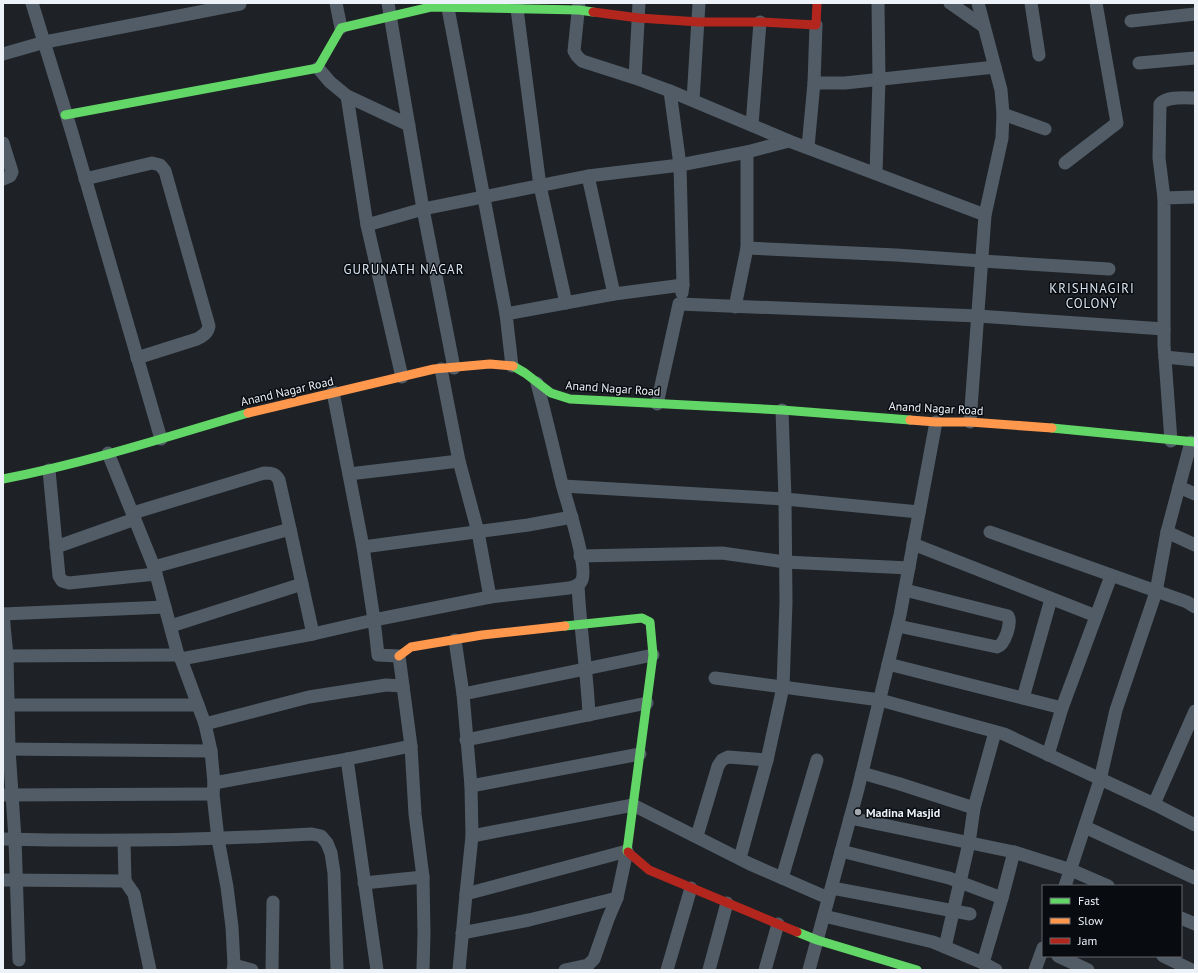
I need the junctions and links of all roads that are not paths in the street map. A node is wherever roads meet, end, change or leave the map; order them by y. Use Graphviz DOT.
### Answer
graph roads {
  1 [pos="32,3"];
  2 [pos="336,3"];
  3 [pos="388,3"];
  4 [pos="639,3"];
  5 [pos="699,3"];
  6 [pos="817,3"];
  7 [pos="878,3"];
  8 [pos="950,3"];
  9 [pos="978,3"];
  10 [pos="1031,3"];
  11 [pos="1096,3"];
  12 [pos="240,4"];
  13 [pos="447,5"];
  14 [pos="517,6"];
  15 [pos="579,6"];
  16 [pos="1193,10"];
  17 [pos="390,17"];
  18 [pos="639,18"];
  19 [pos="1131,21"];
  20 [pos="699,22"];
  21 [pos="760,22"];
  22 [pos="816,25"];
  23 [pos="983,26"];
  24 [pos="341,28"];
  25 [pos="45,42"];
  26 [pos="3,54"];
  27 [pos="1039,55"];
  28 [pos="1195,58"];
  29 [pos="1138,64"];
  30 [pos="318,68"];
  31 [pos="995,68"];
  32 [pos="635,78"];
  33 [pos="879,79"];
  34 [pos="814,83"];
  35 [pos="670,91"];
  36 [pos="347,96"];
  37 [pos="1195,98"];
  38 [pos="693,100"];
  39 [pos="1003,114"];
  40 [pos="65,115"];
  41 [pos="408,125"];
  42 [pos="752,125"];
  43 [pos="1045,129"];
  44 [pos="789,141"];
  45 [pos="3,143"];
  46 [pos="808,147"];
  47 [pos="747,152"];
  48 [pos="1065,163"];
  49 [pos="680,165"];
  50 [pos="876,173"];
  51 [pos="588,176"];
  52 [pos="85,178"];
  53 [pos="3,179"];
  54 [pos="540,186"];
  55 [pos="484,197"];
  56 [pos="1195,197"];
  57 [pos="1164,198"];
  58 [pos="424,209"];
  59 [pos="985,215"];
  60 [pos="367,225"];
  61 [pos="747,248"];
  62 [pos="982,261"];
  63 [pos="1109,269"];
  64 [pos="683,285"];
  65 [pos="614,294"];
  66 [pos="566,303"];
  67 [pos="679,304"];
  68 [pos="735,307"];
  69 [pos="506,314"];
  70 [pos="978,316"];
  71 [pos="1164,329"];
  72 [pos="1165,357"];
  73 [pos="137,358"];
  74 [pos="1195,360"];
  75 [pos="512,366"];
  76 [pos="448,368"];
  77 [pos="402,377"];
  78 [pos="537,383"];
  79 [pos="333,392"];
  80 [pos="657,404"];
  81 [pos="782,410"];
  82 [pos="936,422"];
  83 [pos="970,422"];
  84 [pos="161,439"];
  85 [pos="1171,441"];
  86 [pos="1193,442"];
  87 [pos="108,453"];
  88 [pos="459,461"];
  89 [pos="49,470"];
  90 [pos="349,474"];
  91 [pos="3,479"];
  92 [pos="563,486"];
  93 [pos="1179,487"];
  94 [pos="1195,494"];
  95 [pos="785,499"];
  96 [pos="919,512"];
  97 [pos="134,516"];
  98 [pos="572,517"];
  99 [pos="290,529"];
  100 [pos="478,532"];
  101 [pos="990,532"];
  102 [pos="1168,532"];
  103 [pos="913,544"];
  104 [pos="1195,544"];
  105 [pos="56,547"];
  106 [pos="362,547"];
  107 [pos="580,556"];
  108 [pos="785,562"];
  109 [pos="909,568"];
  110 [pos="156,571"];
  111 [pos="1111,576"];
  112 [pos="302,584"];
  113 [pos="578,585"];
  114 [pos="905,590"];
  115 [pos="1156,592"];
  116 [pos="490,597"];
  117 [pos="1051,598"];
  118 [pos="165,607"];
  119 [pos="1195,607"];
  120 [pos="3,614"];
  121 [pos="1096,616"];
  122 [pos="374,620"];
  123 [pos="580,624"];
  124 [pos="171,626"];
  125 [pos="898,626"];
  126 [pos="313,634"];
  127 [pos="454,640"];
  128 [pos="653,655"];
  129 [pos="5,656"];
  130 [pos="399,656"];
  131 [pos="180,657"];
  132 [pos="888,664"];
  133 [pos="586,669"];
  134 [pos="715,678"];
  135 [pos="403,686"];
  136 [pos="783,687"];
  137 [pos="463,694"];
  138 [pos="1023,698"];
  139 [pos="880,700"];
  140 [pos="647,703"];
  141 [pos="198,705"];
  142 [pos="5,706"];
  143 [pos="1062,708"];
  144 [pos="1195,711"];
  145 [pos="589,715"];
  146 [pos="205,724"];
  147 [pos="995,732"];
  148 [pos="466,740"];
  149 [pos="411,746"];
  150 [pos="6,749"];
  151 [pos="211,751"];
  152 [pos="640,754"];
  153 [pos="1048,755"];
  154 [pos="347,759"];
  155 [pos="767,760"];
  156 [pos="817,760"];
  157 [pos="862,773"];
  158 [pos="1100,780"];
  159 [pos="471,786"];
  160 [pos="213,789"];
  161 [pos="8,795"];
  162 [pos="1154,804"];
  163 [pos="633,805"];
  164 [pos="974,808"];
  165 [pos="850,818"];
  166 [pos="1195,825"];
  167 [pos="1085,827"];
  168 [pos="472,836"];
  169 [pos="697,836"];
  170 [pos="9,839"];
  171 [pos="218,839"];
  172 [pos="124,841"];
  173 [pos="969,843"];
  174 [pos="627,850"];
  175 [pos="842,851"];
  176 [pos="1014,852"];
  177 [pos="740,858"];
  178 [pos="1071,870"];
  179 [pos="423,877"];
  180 [pos="782,878"];
  181 [pos="1195,878"];
  182 [pos="10,880"];
  183 [pos="125,881"];
  184 [pos="960,882"];
  185 [pos="364,883"];
  186 [pos="1065,885"];
  187 [pos="1106,885"];
  188 [pos="691,888"];
  189 [pos="830,893"];
  190 [pos="466,894"];
  191 [pos="617,898"];
  192 [pos="1002,898"];
  193 [pos="273,902"];
  194 [pos="727,902"];
  195 [pos="953,910"];
  196 [pos="970,914"];
  197 [pos="824,916"];
  198 [pos="1182,918"];
  199 [pos="778,924"];
  200 [pos="1195,924"];
  201 [pos="462,933"];
  202 [pos="817,940"];
  203 [pos="945,947"];
  204 [pos="1042,952"];
  205 [pos="1060,957"];
  206 [pos="1164,957"];
  207 [pos="19,960"];
  208 [pos="983,963"];
  209 [pos="233,968"];
  210 [pos="150,970"];
  211 [pos="252,970"];
  212 [pos="272,970"];
  213 [pos="337,970"];
  214 [pos="377,970"];
  215 [pos="423,970"];
  216 [pos="459,970"];
  217 [pos="565,970"];
  218 [pos="667,970"];
  219 [pos="709,970"];
  220 [pos="765,970"];
  221 [pos="809,970"];
  222 [pos="917,970"];
  223 [pos="996,970"];
  224 [pos="1035,970"];
  225 [pos="1088,970"];
  226 [pos="1192,970"];
  1 -- 25 [label="street"];
  2 -- 24 [label="street"];
  3 -- 17 [label="street"];
  4 -- 18 [label="street"];
  5 -- 20 [label="street"];
  6 -- 22 [label="street"];
  7 -- 33 [label="street"];
  8 -- 23 [label="street"];
  9 -- 23 [label="street"];
  10 -- 27 [label="street"];
  11 -- 48 [label="street"];
  12 -- 25 [label="street"];
  13 -- 14 [label="street"];
  13 -- 17 [label="street"];
  13 -- 55 [label="street"];
  14 -- 15 [label="street"];
  14 -- 54 [label="street"];
  15 -- 18 [label="street"];
  15 -- 32 [label="street"];
  16 -- 19 [label="street"];
  17 -- 24 [label="street"];
  17 -- 41 [label="street"];
  18 -- 20 [label="street"];
  18 -- 32 [label="street"];
  20 -- 21 [label="street"];
  20 -- 38 [label="street"];
  21 -- 22 [label="street"];
  21 -- 42 [label="street"];
  22 -- 34 [label="street"];
  23 -- 31 [label="street"];
  24 -- 30 [label="street"];
  25 -- 26 [label="street"];
  25 -- 40 [label="street"];
  28 -- 29 [label="street"];
  30 -- 36 [label="street"];
  30 -- 40 [label="street"];
  31 -- 33 [label="street"];
  31 -- 39 [label="street"];
  32 -- 35 [label="street"];
  33 -- 34 [label="street"];
  33 -- 50 [label="street"];
  34 -- 46 [label="street"];
  35 -- 38 [label="street"];
  35 -- 49 [label="street"];
  36 -- 41 [label="street"];
  36 -- 60 [label="street"];
  37 -- 57 [label="street"];
  38 -- 42 [label="street"];
  39 -- 43 [label="street"];
  39 -- 59 [label="street"];
  40 -- 52 [label="street"];
  41 -- 58 [label="street"];
  42 -- 44 [label="street"];
  44 -- 46 [label="street"];
  44 -- 47 [label="street"];
  45 -- 53 [label="street"];
  46 -- 50 [label="street"];
  47 -- 49 [label="street"];
  47 -- 61 [label="street"];
  49 -- 51 [label="street"];
  49 -- 64 [label="street"];
  50 -- 59 [label="street"];
  51 -- 54 [label="street"];
  51 -- 65 [label="street"];
  52 -- 73 [label="street"];
  52 -- 73 [label="street"];
  54 -- 55 [label="street"];
  54 -- 66 [label="street"];
  55 -- 58 [label="street"];
  55 -- 69 [label="street"];
  56 -- 57 [label="street"];
  57 -- 71 [label="street"];
  58 -- 60 [label="street"];
  58 -- 76 [label="street"];
  59 -- 62 [label="street"];
  60 -- 77 [label="street"];
  61 -- 62 [label="street"];
  61 -- 68 [label="street"];
  62 -- 63 [label="street"];
  62 -- 70 [label="street"];
  64 -- 65 [label="street"];
  64 -- 67 [label="street"];
  65 -- 66 [label="street"];
  66 -- 69 [label="street"];
  67 -- 68 [label="street"];
  67 -- 80 [label="street"];
  68 -- 70 [label="street"];
  69 -- 75 [label="street"];
  70 -- 71 [label="street"];
  70 -- 83 [label="street"];
  71 -- 72 [label="street"];
  72 -- 74 [label="street"];
  72 -- 85 [label="street"];
  73 -- 84 [label="street"];
  75 -- 76 [label="street, Anand Nagar Road"];
  75 -- 78 [label="street, Anand Nagar Road"];
  76 -- 77 [label="street, Anand Nagar Road"];
  76 -- 88 [label="street"];
  77 -- 79 [label="street, Anand Nagar Road"];
  78 -- 80 [label="street, Anand Nagar Road"];
  78 -- 92 [label="street"];
  79 -- 84 [label="street, Anand Nagar Road"];
  79 -- 90 [label="street"];
  80 -- 81 [label="street, Anand Nagar Road"];
  81 -- 82 [label="street, Anand Nagar Road"];
  81 -- 95 [label="street"];
  82 -- 83 [label="street, Anand Nagar Road"];
  82 -- 96 [label="street"];
  83 -- 85 [label="street, Anand Nagar Road"];
  84 -- 87 [label="street, Anand Nagar Road"];
  85 -- 86 [label="street, Anand Nagar Road"];
  86 -- 93 [label="street"];
  87 -- 89 [label="street, Anand Nagar Road"];
  87 -- 97 [label="street"];
  88 -- 90 [label="street"];
  88 -- 100 [label="street"];
  89 -- 91 [label="street, Anand Nagar Road"];
  89 -- 105 [label="street"];
  90 -- 106 [label="street"];
  92 -- 95 [label="street"];
  92 -- 98 [label="street"];
  93 -- 94 [label="street"];
  93 -- 102 [label="street"];
  95 -- 96 [label="street"];
  95 -- 108 [label="street"];
  96 -- 103 [label="street"];
  97 -- 99 [label="street"];
  97 -- 105 [label="street"];
  97 -- 110 [label="street"];
  98 -- 100 [label="street"];
  98 -- 107 [label="street"];
  99 -- 110 [label="street"];
  99 -- 112 [label="street"];
  100 -- 106 [label="street"];
  100 -- 116 [label="street"];
  101 -- 111 [label="street"];
  102 -- 104 [label="street"];
  102 -- 115 [label="street"];
  103 -- 109 [label="street"];
  103 -- 117 [label="street"];
  105 -- 110 [label="street"];
  106 -- 122 [label="street"];
  107 -- 108 [label="street"];
  107 -- 113 [label="street"];
  108 -- 109 [label="street"];
  108 -- 136 [label="street"];
  109 -- 114 [label="street"];
  110 -- 118 [label="street"];
  111 -- 115 [label="street"];
  111 -- 121 [label="street"];
  112 -- 124 [label="street"];
  112 -- 126 [label="street"];
  113 -- 116 [label="street"];
  113 -- 123 [label="street"];
  114 -- 125 [label="street"];
  114 -- 125 [label="street"];
  115 -- 119 [label="street"];
  115 -- 158 [label="street"];
  116 -- 122 [label="street"];
  117 -- 121 [label="street"];
  117 -- 138 [label="street"];
  118 -- 120 [label="street"];
  118 -- 124 [label="street"];
  120 -- 129 [label="street"];
  121 -- 143 [label="street"];
  122 -- 126 [label="street"];
  122 -- 130 [label="street"];
  123 -- 127 [label="street"];
  123 -- 128 [label="street"];
  123 -- 133 [label="street"];
  124 -- 131 [label="street"];
  125 -- 132 [label="street"];
  126 -- 131 [label="street"];
  127 -- 130 [label="street"];
  127 -- 137 [label="street"];
  128 -- 133 [label="street"];
  128 -- 140 [label="street"];
  129 -- 131 [label="street"];
  129 -- 142 [label="street"];
  130 -- 135 [label="street"];
  131 -- 141 [label="street"];
  132 -- 138 [label="street"];
  132 -- 139 [label="street"];
  133 -- 137 [label="street"];
  133 -- 145 [label="street"];
  134 -- 136 [label="street"];
  135 -- 146 [label="street"];
  135 -- 149 [label="street"];
  136 -- 139 [label="street"];
  136 -- 155 [label="street"];
  137 -- 148 [label="street"];
  138 -- 143 [label="street"];
  139 -- 147 [label="street"];
  139 -- 157 [label="street"];
  140 -- 145 [label="street"];
  140 -- 152 [label="street"];
  141 -- 142 [label="street"];
  141 -- 146 [label="street"];
  142 -- 150 [label="street"];
  143 -- 153 [label="street"];
  144 -- 162 [label="street"];
  145 -- 148 [label="street"];
  146 -- 151 [label="street"];
  147 -- 153 [label="street"];
  147 -- 164 [label="street"];
  148 -- 159 [label="street"];
  149 -- 154 [label="street"];
  149 -- 179 [label="street"];
  150 -- 151 [label="street"];
  150 -- 161 [label="street"];
  151 -- 160 [label="street"];
  152 -- 159 [label="street"];
  152 -- 163 [label="street"];
  153 -- 158 [label="street"];
  154 -- 160 [label="street"];
  154 -- 185 [label="street"];
  155 -- 169 [label="street"];
  155 -- 177 [label="street"];
  156 -- 180 [label="street"];
  157 -- 164 [label="street"];
  157 -- 165 [label="street"];
  158 -- 162 [label="street"];
  158 -- 167 [label="street"];
  159 -- 168 [label="street"];
  160 -- 161 [label="street"];
  160 -- 171 [label="street"];
  161 -- 170 [label="street"];
  162 -- 166 [label="street"];
  163 -- 168 [label="street"];
  163 -- 169 [label="street"];
  163 -- 174 [label="street"];
  164 -- 173 [label="street"];
  165 -- 173 [label="street"];
  165 -- 175 [label="street"];
  167 -- 178 [label="street"];
  167 -- 181 [label="street"];
  168 -- 190 [label="street"];
  169 -- 177 [label="street"];
  170 -- 172 [label="street"];
  170 -- 182 [label="street"];
  171 -- 172 [label="street"];
  171 -- 209 [label="street"];
  171 -- 213 [label="street"];
  172 -- 183 [label="street"];
  173 -- 176 [label="street"];
  173 -- 184 [label="street"];
  174 -- 188 [label="street"];
  174 -- 190 [label="street"];
  174 -- 191 [label="street"];
  175 -- 184 [label="street"];
  175 -- 189 [label="street"];
  176 -- 178 [label="street"];
  176 -- 192 [label="street"];
  177 -- 180 [label="street"];
  178 -- 186 [label="street"];
  178 -- 187 [label="street"];
  179 -- 185 [label="street"];
  179 -- 215 [label="street"];
  180 -- 189 [label="street"];
  182 -- 183 [label="street"];
  182 -- 207 [label="street"];
  183 -- 210 [label="street"];
  184 -- 192 [label="street"];
  184 -- 195 [label="street"];
  185 -- 214 [label="street"];
  188 -- 194 [label="street"];
  188 -- 218 [label="street"];
  189 -- 195 [label="street"];
  189 -- 197 [label="street"];
  190 -- 201 [label="street"];
  191 -- 201 [label="street"];
  191 -- 217 [label="street"];
  192 -- 208 [label="street"];
  193 -- 212 [label="street"];
  194 -- 199 [label="street"];
  194 -- 219 [label="street"];
  195 -- 196 [label="street"];
  195 -- 203 [label="street"];
  197 -- 202 [label="street"];
  197 -- 203 [label="street"];
  198 -- 200 [label="street"];
  199 -- 202 [label="street"];
  199 -- 220 [label="street"];
  201 -- 216 [label="street"];
  202 -- 221 [label="street"];
  202 -- 222 [label="street"];
  203 -- 208 [label="street"];
  204 -- 224 [label="street"];
  205 -- 225 [label="street"];
  206 -- 226 [label="street"];
  208 -- 223 [label="street"];
  209 -- 211 [label="street"];
}
